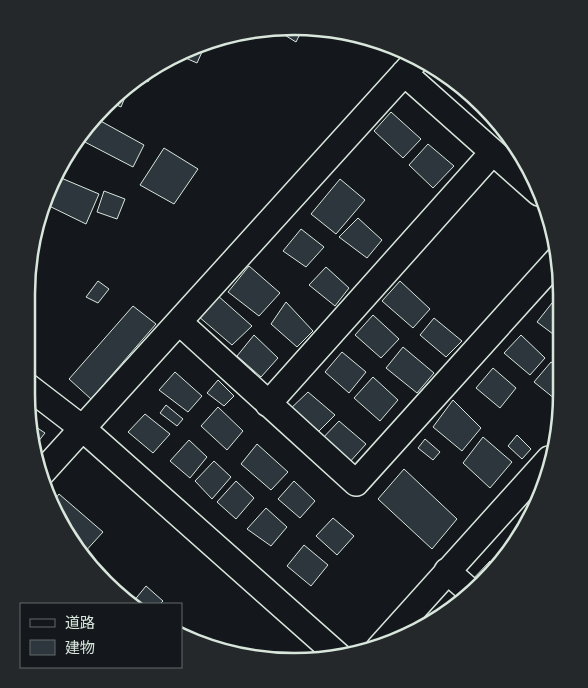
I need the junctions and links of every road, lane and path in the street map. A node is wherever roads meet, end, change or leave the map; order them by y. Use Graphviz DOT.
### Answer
graph roads {
  1 [pos="411,66"];
  2 [pos="493,152"];
  3 [pos="528,183"];
  4 [pos="551,266"];
  5 [pos="179,322"];
  6 [pos="35,392"];
  7 [pos="268,404"];
  8 [pos="82,428"];
  9 [pos="542,466"];
  10 [pos="46,468"];
  11 [pos="447,571"];
  12 [pos="466,588"];
  13 [pos="393,633"];
  14 [pos="332,650"];
  1 -- 2 [label="street"];
  1 -- 5 [label="street"];
  2 -- 3 [label="street"];
  2 -- 7 [label="street"];
  4 -- 7 [label="street"];
  5 -- 7 [label="street"];
  5 -- 8 [label="street"];
  6 -- 8 [label="street"];
  8 -- 10 [label="street"];
  8 -- 14 [label="street"];
  9 -- 11 [label="street"];
  11 -- 12 [label="street"];
  11 -- 13 [label="street"];
}
